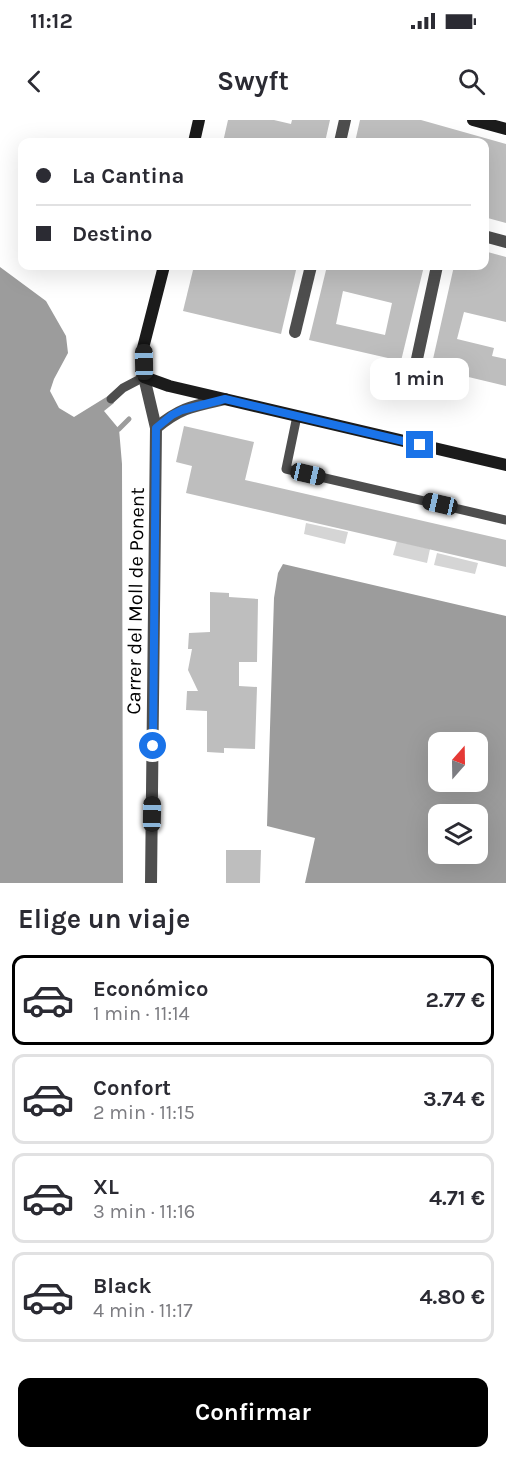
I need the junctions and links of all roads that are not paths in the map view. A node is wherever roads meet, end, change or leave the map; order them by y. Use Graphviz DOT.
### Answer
graph roads {
  1 [pos="199,120"];
  2 [pos="345,120"];
  3 [pos="473,120"];
  4 [pos="506,129"];
  5 [pos="195,138"];
  6 [pos="341,138"];
  7 [pos="489,237"];
  8 [pos="506,242"];
  9 [pos="163,270"];
  10 [pos="310,270"];
  11 [pos="436,270"];
  12 [pos="295,332"];
  13 [pos="417,359"];
  14 [pos="144,377"];
  15 [pos="111,399"];
  16 [pos="225,399"];
  17 [pos="297,416"];
  18 [pos="156,428"];
  19 [pos="506,465"];
  20 [pos="506,520"];
  21 [pos="151,883"];
  1 -- 5 [label="street"];
  2 -- 6 [label="street"];
  3 -- 4 [label="street"];
  7 -- 8 [label="street"];
  9 -- 14 [label="street"];
  10 -- 12 [label="street"];
  11 -- 13 [label="street"];
  14 -- 15 [label="lane"];
  14 -- 16 [label="street"];
  14 -- 18 [label="street, Carrer del Moll de Ponent"];
  16 -- 17 [label="street"];
  16 -- 18 [label="street"];
  17 -- 19 [label="street"];
  17 -- 20 [label="lane"];
  18 -- 21 [label="street, Carrer del Moll de Ponent"];
}
